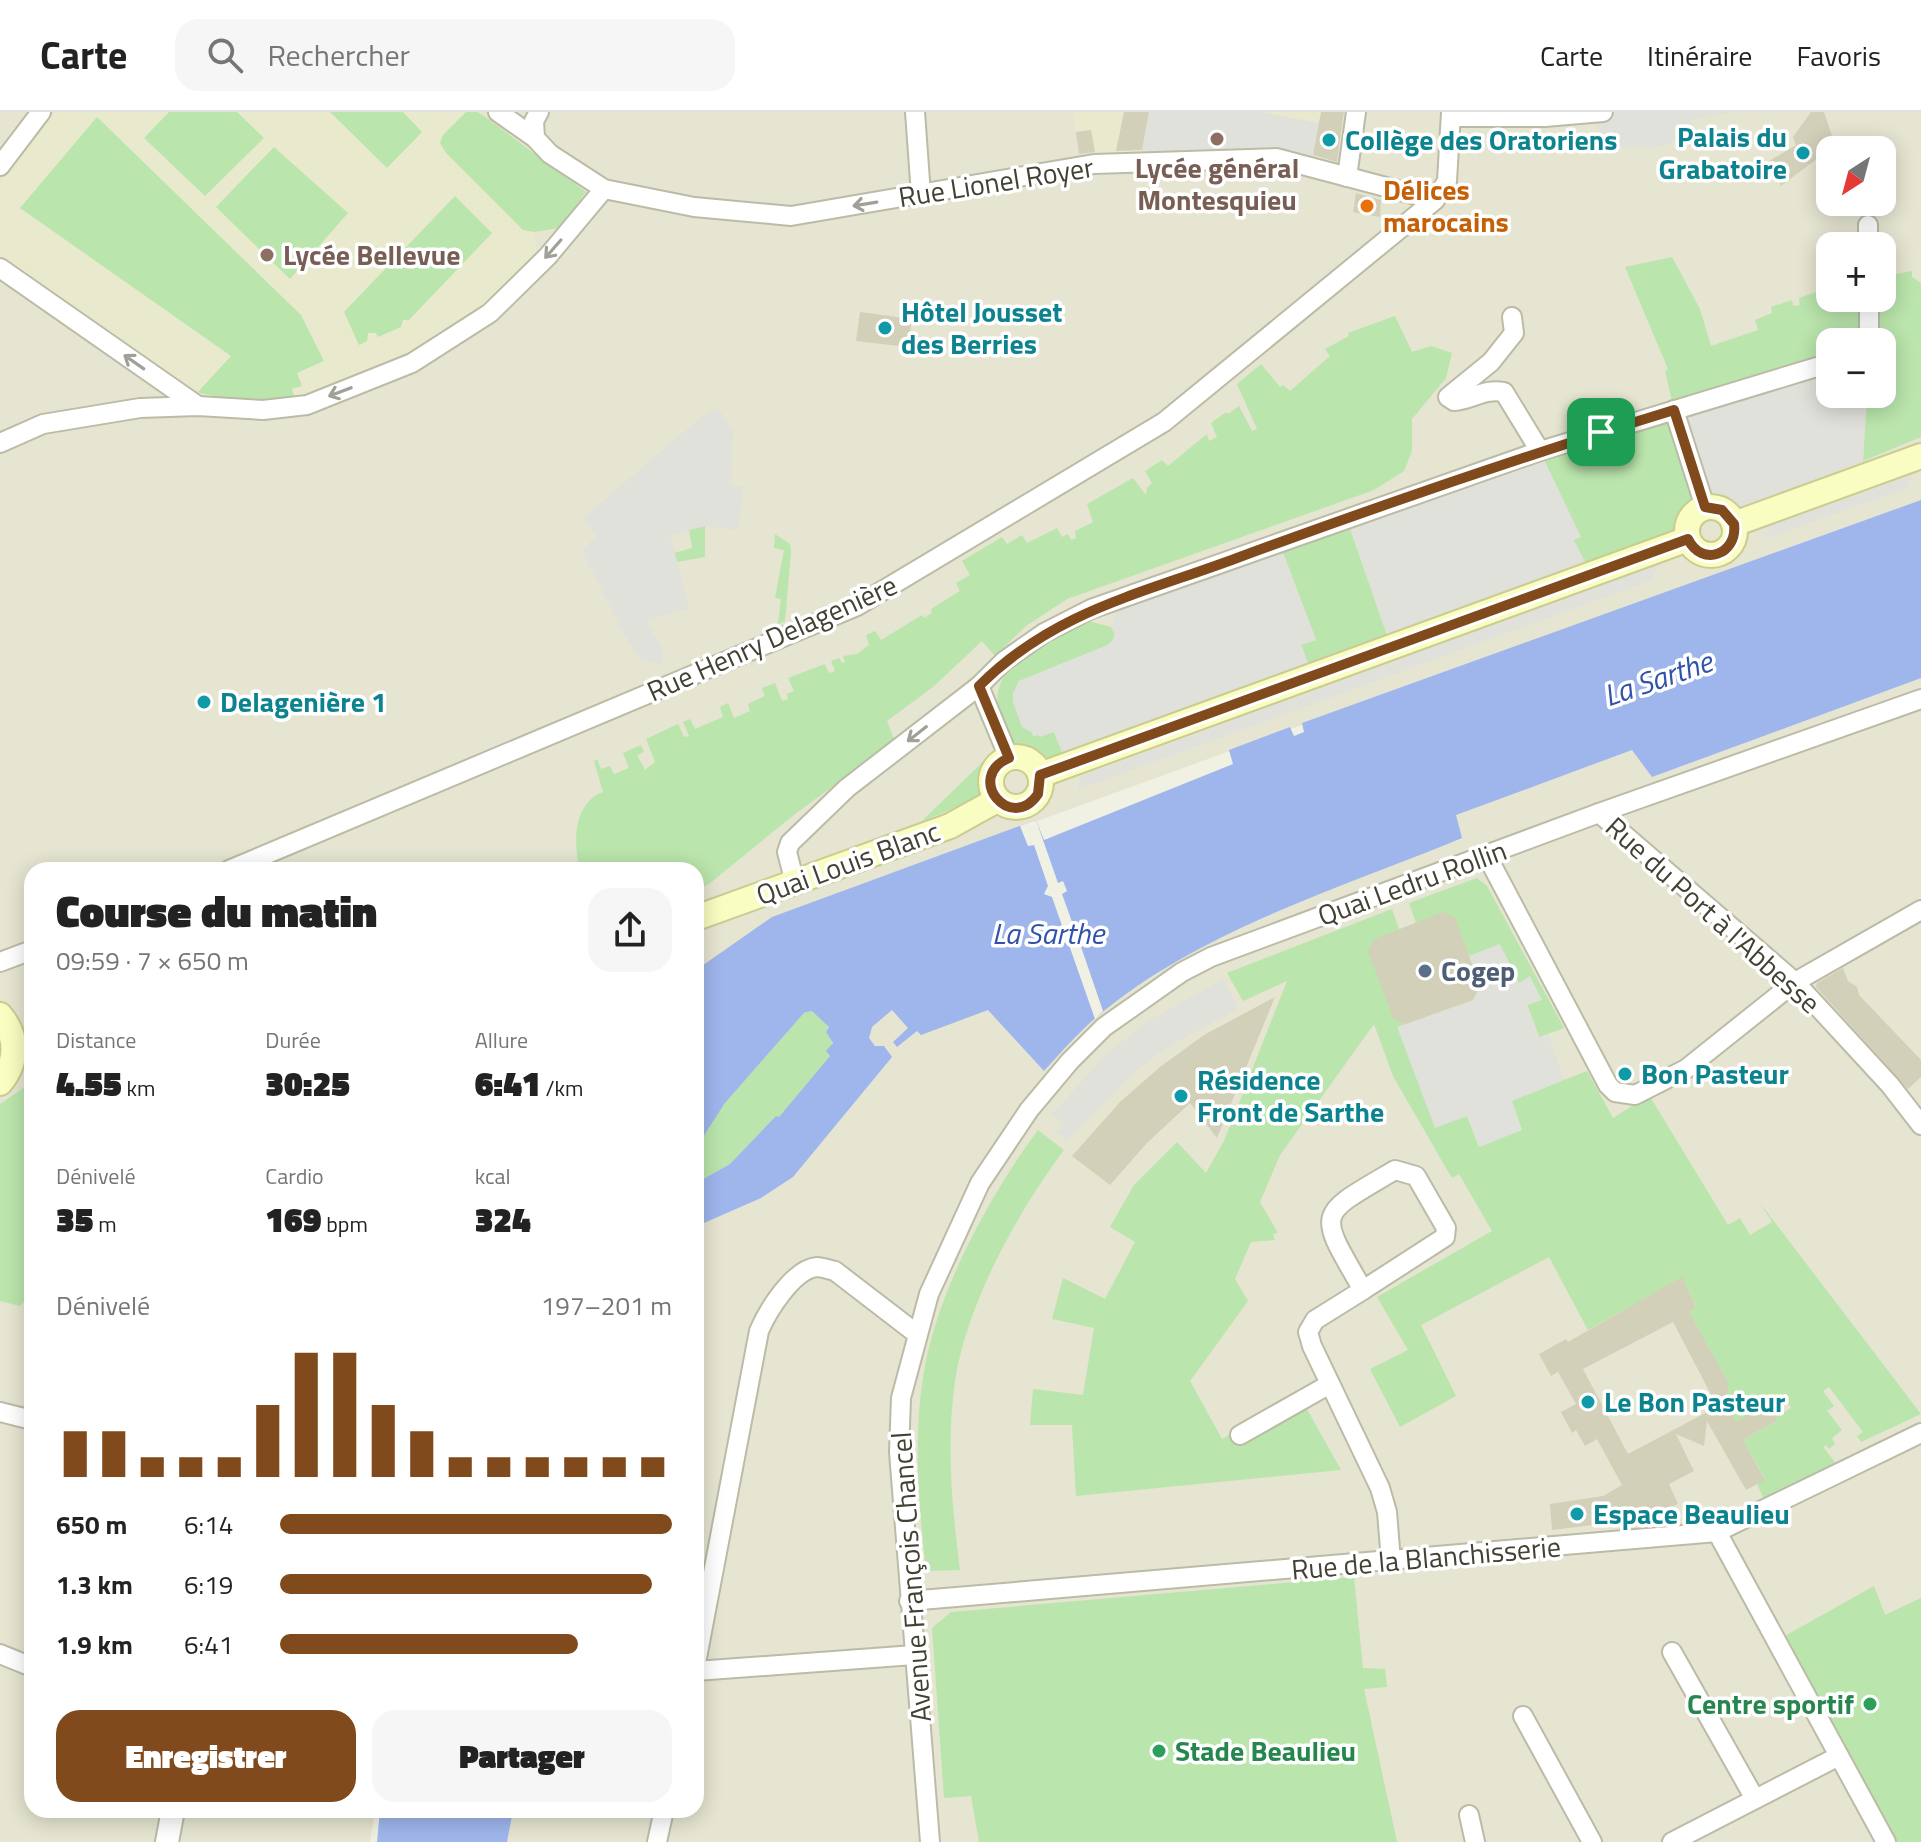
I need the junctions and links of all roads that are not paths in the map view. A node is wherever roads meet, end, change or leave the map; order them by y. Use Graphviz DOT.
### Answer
graph roads {
  1 [pos="41,112"];
  2 [pos="498,112"];
  3 [pos="539,112"];
  4 [pos="915,112"];
  5 [pos="1356,112"];
  6 [pos="1603,112"];
  7 [pos="1451,114"];
  8 [pos="535,138"];
  9 [pos="0,166"];
  10 [pos="1347,177"];
  11 [pos="604,189"];
  12 [pos="921,195"];
  13 [pos="1435,200"];
  14 [pos="1868,225"];
  15 [pos="1868,232"];
  16 [pos="0,268"];
  17 [pos="1512,317"];
  18 [pos="1816,367"];
  19 [pos="198,406"];
  20 [pos="1674,410"];
  21 [pos="0,443"];
  22 [pos="1540,451"];
  23 [pos="1921,456"];
  24 [pos="1705,507"];
  25 [pos="1734,524"];
  26 [pos="1688,539"];
  27 [pos="979,686"];
  28 [pos="1921,699"];
  29 [pos="1009,758"];
  30 [pos="1040,775"];
  31 [pos="997,800"];
  32 [pos="1599,813"];
  33 [pos="1487,856"];
  34 [pos="248,862"];
  35 [pos="795,883"];
  36 [pos="1921,910"];
  37 [pos="704,915"];
  38 [pos="16,956"];
  39 [pos="0,973"];
  40 [pos="1795,982"];
  41 [pos="3,1019"];
  42 [pos="24,1032"];
  43 [pos="24,1071"];
  44 [pos="0,1083"];
  45 [pos="1921,1125"];
  46 [pos="980,1183"];
  47 [pos="1363,1290"];
  48 [pos="917,1334"];
  49 [pos="1330,1384"];
  50 [pos="0,1412"];
  51 [pos="24,1418"];
  52 [pos="1921,1433"];
  53 [pos="1240,1435"];
  54 [pos="1717,1532"];
  55 [pos="1391,1561"];
  56 [pos="909,1601"];
  57 [pos="704,1623"];
  58 [pos="1672,1652"];
  59 [pos="0,1654"];
  60 [pos="914,1655"];
  61 [pos="24,1664"];
  62 [pos="704,1670"];
  63 [pos="1523,1716"];
  64 [pos="1839,1756"];
  65 [pos="1755,1799"];
  66 [pos="1469,1815"];
  67 [pos="172,1818"];
  68 [pos="662,1818"];
  69 [pos="167,1842"];
  70 [pos="657,1842"];
  71 [pos="930,1842"];
  72 [pos="1475,1842"];
  73 [pos="1592,1842"];
  74 [pos="1672,1842"];
  75 [pos="1886,1842"];
  1 -- 9 [label="street"];
  2 -- 8 [label="street"];
  3 -- 8 [label="street"];
  4 -- 12 [label="street"];
  5 -- 10 [label="street"];
  6 -- 7 [label="street"];
  7 -- 13 [label="street"];
  8 -- 11 [label="street"];
  10 -- 12 [label="street, Rue Lionel Royer"];
  10 -- 13 [label="street, Rue Lionel Royer"];
  12 -- 11 [label="street, Rue Lionel Royer, one-way"];
  11 -- 19 [label="street, one-way"];
  13 -- 34 [label="street, Rue Henry Delagenière"];
  14 -- 15 [label="street"];
  19 -- 16 [label="street, one-way"];
  17 -- 22 [label="street"];
  18 -- 20 [label="street"];
  19 -- 21 [label="street"];
  20 -- 22 [label="street"];
  20 -- 24 [label="street"];
  22 -- 27 [label="street"];
  23 -- 25 [label="main road"];
  24 -- 25 [label="main road"];
  24 -- 26 [label="main road"];
  25 -- 26 [label="main road"];
  26 -- 30 [label="main road"];
  27 -- 29 [label="street"];
  27 -- 35 [label="street, one-way"];
  28 -- 32 [label="street, Quai Ledru Rollin"];
  29 -- 30 [label="main road"];
  29 -- 31 [label="main road"];
  30 -- 31 [label="main road, Quai Louis Blanc"];
  31 -- 35 [label="main road, Quai Louis Blanc"];
  32 -- 33 [label="street, Quai Ledru Rollin"];
  32 -- 40 [label="street, Rue du Port à l'Abbesse"];
  33 -- 40 [label="street"];
  33 -- 46 [label="street, Quai Ledru Rollin"];
  35 -- 37 [label="main road, Quai Louis Blanc"];
  36 -- 40 [label="street"];
  38 -- 39 [label="street"];
  40 -- 45 [label="street, Rue du Port à l'Abbesse"];
  41 -- 42 [label="main road"];
  41 -- 44 [label="main road"];
  43 -- 44 [label="main road"];
  46 -- 48 [label="street, Avenue François Chancel"];
  47 -- 47 [label="street"];
  47 -- 49 [label="street"];
  48 -- 56 [label="street, Avenue François Chancel"];
  48 -- 57 [label="street"];
  49 -- 53 [label="street"];
  49 -- 55 [label="street"];
  50 -- 51 [label="street"];
  52 -- 54 [label="street, Rue de la Blanchisserie"];
  54 -- 55 [label="street, Rue de la Blanchisserie"];
  54 -- 64 [label="street"];
  55 -- 56 [label="street, Rue de la Blanchisserie"];
  56 -- 60 [label="street, Avenue François Chancel"];
  58 -- 65 [label="street"];
  59 -- 61 [label="street"];
  60 -- 62 [label="street"];
  60 -- 71 [label="street, Avenue François Chancel"];
  63 -- 73 [label="street"];
  64 -- 65 [label="street"];
  64 -- 75 [label="street"];
  65 -- 74 [label="street"];
  66 -- 72 [label="street"];
  67 -- 69 [label="street"];
  68 -- 70 [label="street"];
}
